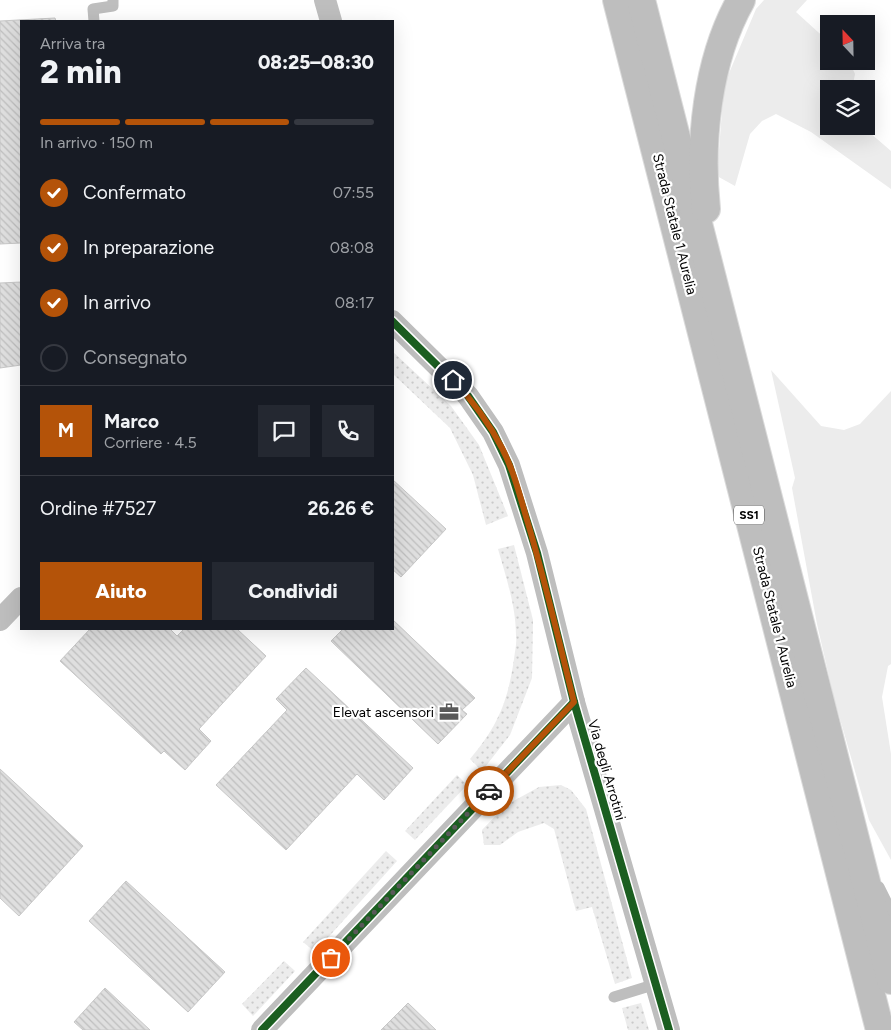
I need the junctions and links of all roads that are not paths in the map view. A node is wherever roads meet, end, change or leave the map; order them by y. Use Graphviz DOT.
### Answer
graph roads {
  1 [pos="113,0"];
  2 [pos="325,0"];
  3 [pos="617,0"];
  4 [pos="641,0"];
  5 [pos="741,0"];
  6 [pos="94,20"];
  7 [pos="331,20"];
  8 [pos="716,293"];
  9 [pos="394,322"];
  10 [pos="20,599"];
  11 [pos="0,620"];
  12 [pos="574,702"];
  13 [pos="855,839"];
  14 [pos="891,920"];
  15 [pos="891,980"];
  16 [pos="656,984"];
  17 [pos="614,997"];
  18 [pos="262,1030"];
  19 [pos="669,1030"];
  20 [pos="880,1030"];
  1 -- 6 [label="lane"];
  2 -- 7 [label="street"];
  3 -- 20 [label="highway, Strada Statale 1 Aurelia / SS1"];
  4 -- 8 [label="highway, Strada Statale 1 Aurelia / SS1"];
  5 -- 8 [label="highway"];
  8 -- 13 [label="highway, Strada Statale 1 Aurelia / SS1"];
  9 -- 12 [label="street, Via degli Arrotini"];
  10 -- 11 [label="street"];
  12 -- 16 [label="street, Via degli Arrotini"];
  12 -- 18 [label="street"];
  13 -- 14 [label="lane"];
  13 -- 15 [label="highway, Strada Statale 1 Aurelia / SS1"];
  16 -- 17 [label="lane"];
  16 -- 19 [label="street, Via degli Arrotini"];
}
